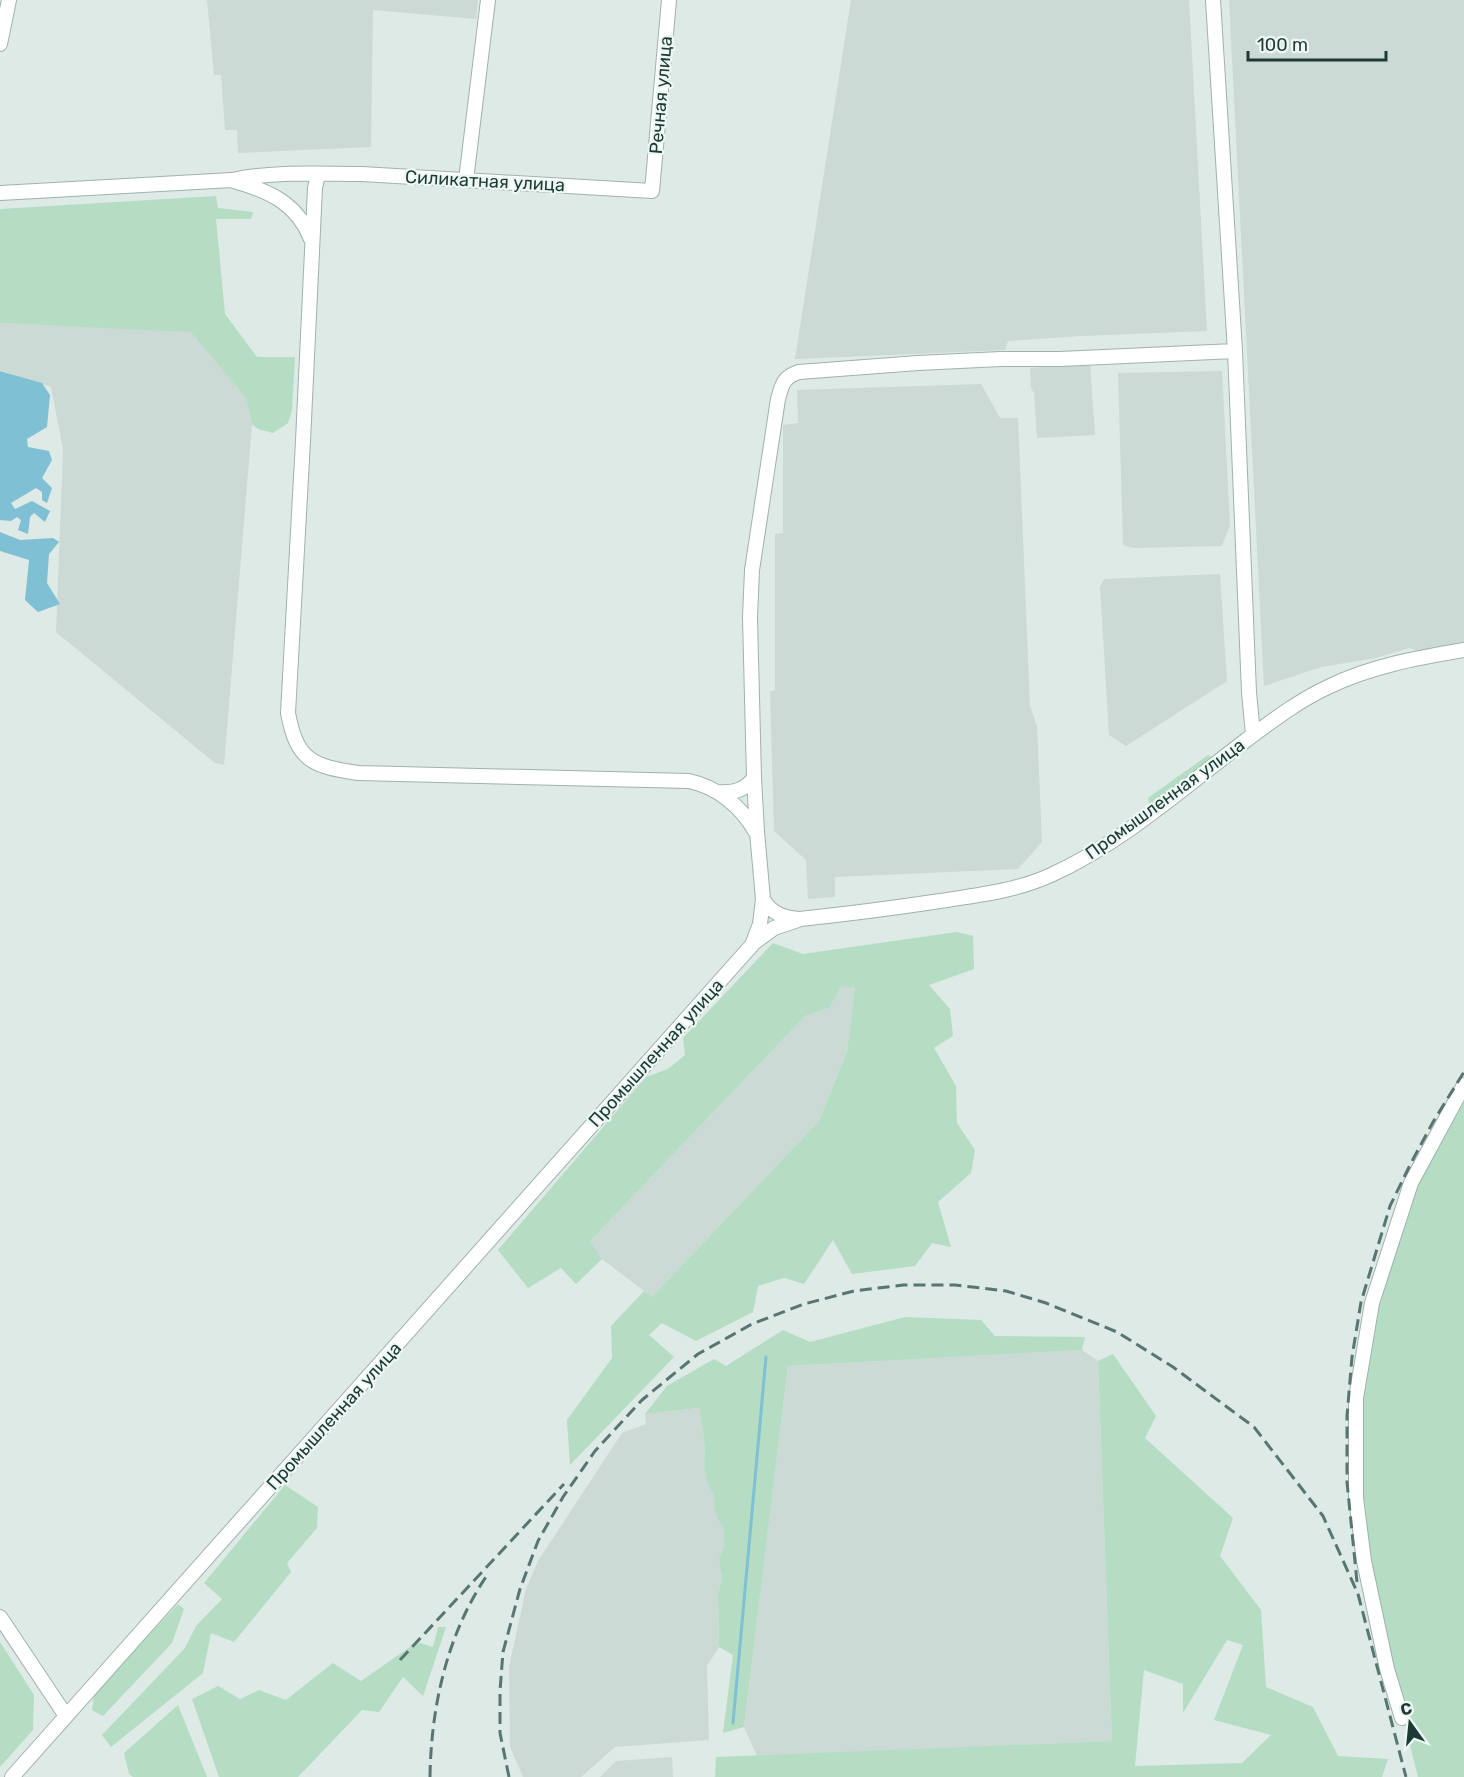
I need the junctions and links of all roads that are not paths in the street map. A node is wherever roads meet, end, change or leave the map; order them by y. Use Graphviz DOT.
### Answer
graph roads {
  1 [pos="9,0"];
  2 [pos="488,0"];
  3 [pos="669,0"];
  4 [pos="1214,0"];
  5 [pos="0,44"];
  6 [pos="318,174"];
  7 [pos="232,180"];
  8 [pos="466,180"];
  9 [pos="652,191"];
  10 [pos="0,193"];
  11 [pos="312,241"];
  12 [pos="1235,351"];
  13 [pos="1464,650"];
  14 [pos="1253,735"];
  15 [pos="754,778"];
  16 [pos="718,792"];
  17 [pos="757,832"];
  18 [pos="764,899"];
  19 [pos="800,919"];
  20 [pos="752,945"];
  21 [pos="1464,1085"];
  22 [pos="0,1617"];
  23 [pos="66,1716"];
  24 [pos="1402,1718"];
  25 [pos="12,1777"];
  1 -- 5 [label="street"];
  2 -- 8 [label="street"];
  3 -- 9 [label="street, Речная улица"];
  4 -- 12 [label="street"];
  6 -- 7 [label="street, Силикатная улица"];
  6 -- 8 [label="street, Силикатная улица"];
  6 -- 11 [label="street"];
  7 -- 10 [label="street"];
  7 -- 11 [label="street"];
  8 -- 9 [label="street, Силикатная улица"];
  11 -- 16 [label="street"];
  12 -- 14 [label="street"];
  12 -- 15 [label="street"];
  13 -- 14 [label="street, Промышленная улица"];
  14 -- 19 [label="street, Промышленная улица"];
  15 -- 16 [label="street"];
  15 -- 17 [label="street"];
  16 -- 17 [label="street"];
  17 -- 18 [label="street"];
  18 -- 19 [label="street, Промышленная улица"];
  18 -- 20 [label="street, Промышленная улица"];
  19 -- 20 [label="street"];
  20 -- 23 [label="street, Промышленная улица"];
  21 -- 24 [label="street"];
  22 -- 23 [label="street"];
  23 -- 25 [label="street, Промышленная улица"];
}
